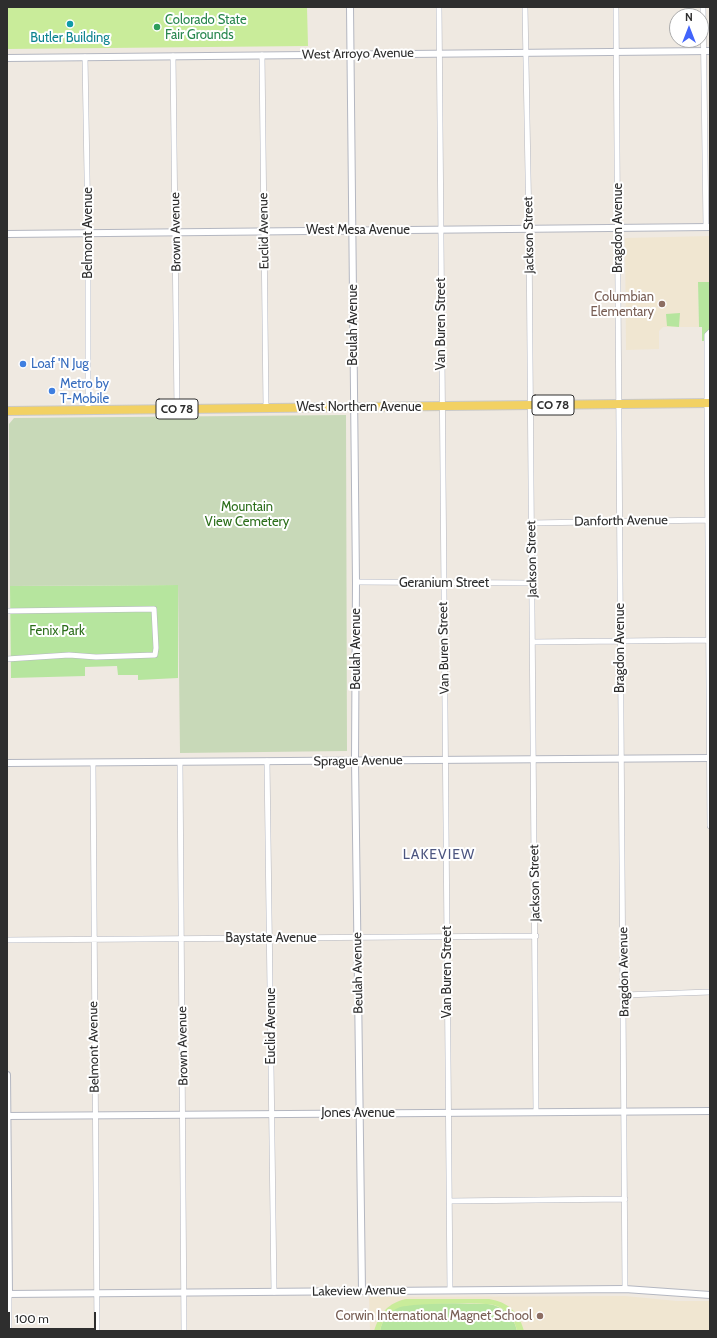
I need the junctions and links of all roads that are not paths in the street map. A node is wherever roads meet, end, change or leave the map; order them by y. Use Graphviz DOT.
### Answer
graph roads {
  1 [pos="350,7"];
  2 [pos="439,7"];
  3 [pos="526,7"];
  4 [pos="616,7"];
  5 [pos="703,7"];
  6 [pos="703,51"];
  7 [pos="710,51"];
  8 [pos="616,52"];
  9 [pos="439,53"];
  10 [pos="526,53"];
  11 [pos="351,54"];
  12 [pos="262,55"];
  13 [pos="173,56"];
  14 [pos="85,57"];
  15 [pos="7,58"];
  16 [pos="708,227"];
  17 [pos="618,228"];
  18 [pos="529,229"];
  19 [pos="441,230"];
  20 [pos="264,231"];
  21 [pos="352,231"];
  22 [pos="176,232"];
  23 [pos="88,233"];
  24 [pos="7,234"];
  25 [pos="710,332"];
  26 [pos="708,404"];
  27 [pos="531,405"];
  28 [pos="619,405"];
  29 [pos="442,406"];
  30 [pos="353,407"];
  31 [pos="266,408"];
  32 [pos="177,409"];
  33 [pos="88,410"];
  34 [pos="7,411"];
  35 [pos="709,520"];
  36 [pos="619,521"];
  37 [pos="531,523"];
  38 [pos="356,582"];
  39 [pos="443,582"];
  40 [pos="532,583"];
  41 [pos="7,611"];
  42 [pos="709,640"];
  43 [pos="620,641"];
  44 [pos="533,642"];
  45 [pos="7,659"];
  46 [pos="621,758"];
  47 [pos="710,758"];
  48 [pos="532,759"];
  49 [pos="267,760"];
  50 [pos="355,760"];
  51 [pos="446,760"];
  52 [pos="180,762"];
  53 [pos="7,763"];
  54 [pos="93,763"];
  55 [pos="710,826"];
  56 [pos="446,936"];
  57 [pos="536,936"];
  58 [pos="271,937"];
  59 [pos="358,938"];
  60 [pos="181,939"];
  61 [pos="7,940"];
  62 [pos="93,940"];
  63 [pos="710,992"];
  64 [pos="624,995"];
  65 [pos="7,1075"];
  66 [pos="710,1111"];
  67 [pos="448,1112"];
  68 [pos="536,1112"];
  69 [pos="624,1112"];
  70 [pos="360,1113"];
  71 [pos="271,1114"];
  72 [pos="183,1115"];
  73 [pos="7,1116"];
  74 [pos="95,1116"];
  75 [pos="625,1200"];
  76 [pos="450,1201"];
  77 [pos="625,1288"];
  78 [pos="450,1290"];
  79 [pos="362,1291"];
  80 [pos="184,1292"];
  81 [pos="274,1292"];
  82 [pos="97,1293"];
  83 [pos="8,1294"];
  84 [pos="710,1295"];
  85 [pos="9,1331"];
  86 [pos="98,1331"];
  87 [pos="184,1331"];
  1 -- 11 [label="street, Beulah Avenue"];
  2 -- 9 [label="street, Van Buren Street"];
  3 -- 10 [label="street, Jackson Street"];
  4 -- 8 [label="street, Bragdon Avenue"];
  5 -- 6 [label="street"];
  6 -- 7 [label="street, West Arroyo Avenue"];
  6 -- 8 [label="street, West Arroyo Avenue"];
  6 -- 16 [label="street"];
  8 -- 10 [label="street, West Arroyo Avenue"];
  8 -- 17 [label="street, Bragdon Avenue"];
  9 -- 10 [label="street, West Arroyo Avenue"];
  9 -- 11 [label="street, West Arroyo Avenue"];
  9 -- 19 [label="street, Van Buren Street"];
  10 -- 18 [label="street, Jackson Street"];
  11 -- 12 [label="street, West Arroyo Avenue"];
  11 -- 21 [label="street, Beulah Avenue"];
  12 -- 13 [label="street, West Arroyo Avenue"];
  12 -- 20 [label="street, Euclid Avenue"];
  13 -- 14 [label="street, West Arroyo Avenue"];
  13 -- 22 [label="street, Brown Avenue"];
  14 -- 15 [label="street, West Arroyo Avenue"];
  14 -- 23 [label="street, Belmont Avenue"];
  16 -- 17 [label="street, West Mesa Avenue"];
  17 -- 18 [label="street, West Mesa Avenue"];
  17 -- 28 [label="street, Bragdon Avenue"];
  18 -- 19 [label="street, West Mesa Avenue"];
  18 -- 27 [label="street, Jackson Street"];
  19 -- 21 [label="street, West Mesa Avenue"];
  19 -- 29 [label="street, Van Buren Street"];
  20 -- 21 [label="street, West Mesa Avenue"];
  20 -- 22 [label="street, West Mesa Avenue"];
  20 -- 31 [label="street, Euclid Avenue"];
  21 -- 30 [label="street, Beulah Avenue"];
  22 -- 23 [label="street, West Mesa Avenue"];
  22 -- 32 [label="street, Brown Avenue"];
  23 -- 24 [label="street, West Mesa Avenue"];
  23 -- 33 [label="street, Belmont Avenue"];
  25 -- 26 [label="street"];
  26 -- 28 [label="main road, West Northern Avenue / CO 78"];
  26 -- 35 [label="street"];
  27 -- 28 [label="main road, West Northern Avenue / CO 78"];
  27 -- 29 [label="main road, West Northern Avenue / CO 78"];
  27 -- 37 [label="street, Jackson Street"];
  28 -- 36 [label="street, Bragdon Avenue"];
  29 -- 30 [label="main road, West Northern Avenue / CO 78"];
  29 -- 39 [label="street, Van Buren Street"];
  30 -- 31 [label="main road, West Northern Avenue / CO 78"];
  30 -- 38 [label="street, Beulah Avenue"];
  31 -- 32 [label="main road, West Northern Avenue / CO 78"];
  32 -- 33 [label="main road, West Northern Avenue / CO 78"];
  33 -- 34 [label="main road, West Northern Avenue / CO 78"];
  35 -- 36 [label="street, Danforth Avenue"];
  35 -- 42 [label="street"];
  36 -- 37 [label="street, Danforth Avenue"];
  36 -- 43 [label="street, Bragdon Avenue"];
  37 -- 40 [label="street, Jackson Street"];
  38 -- 39 [label="street, Geranium Street"];
  38 -- 50 [label="street, Beulah Avenue"];
  39 -- 40 [label="street, Geranium Street"];
  39 -- 51 [label="street, Van Buren Street"];
  40 -- 44 [label="street, Jackson Street"];
  41 -- 45 [label="street"];
  42 -- 43 [label="street"];
  42 -- 47 [label="street"];
  43 -- 44 [label="street"];
  43 -- 46 [label="street, Bragdon Avenue"];
  44 -- 48 [label="street, Jackson Street"];
  46 -- 47 [label="street, Sprague Avenue"];
  46 -- 48 [label="street, Sprague Avenue"];
  46 -- 64 [label="street, Bragdon Avenue"];
  47 -- 55 [label="street"];
  48 -- 51 [label="street, Sprague Avenue"];
  48 -- 57 [label="street, Jackson Street"];
  49 -- 50 [label="street, Sprague Avenue"];
  49 -- 52 [label="street, Sprague Avenue"];
  49 -- 58 [label="street, Euclid Avenue"];
  50 -- 51 [label="street, Sprague Avenue"];
  50 -- 59 [label="street, Beulah Avenue"];
  51 -- 56 [label="street, Van Buren Street"];
  52 -- 54 [label="street, Sprague Avenue"];
  52 -- 60 [label="street, Brown Avenue"];
  53 -- 54 [label="street, Sprague Avenue"];
  54 -- 62 [label="street, Belmont Avenue"];
  56 -- 57 [label="street, Baystate Avenue"];
  56 -- 59 [label="street, Baystate Avenue"];
  56 -- 67 [label="street, Van Buren Street"];
  57 -- 68 [label="street, Jackson Street"];
  58 -- 59 [label="street, Baystate Avenue"];
  58 -- 60 [label="street, Baystate Avenue"];
  58 -- 71 [label="street, Euclid Avenue"];
  59 -- 70 [label="street, Beulah Avenue"];
  60 -- 62 [label="street, Baystate Avenue"];
  60 -- 72 [label="street, Brown Avenue"];
  61 -- 62 [label="street, Baystate Avenue"];
  62 -- 74 [label="street, Belmont Avenue"];
  63 -- 64 [label="street"];
  64 -- 69 [label="street, Bragdon Avenue"];
  65 -- 73 [label="street"];
  66 -- 69 [label="street, Jones Avenue"];
  67 -- 68 [label="street, Jones Avenue"];
  67 -- 70 [label="street, Jones Avenue"];
  67 -- 76 [label="street, Van Buren Street"];
  68 -- 69 [label="street, Jones Avenue"];
  69 -- 75 [label="street, Bragdon Avenue"];
  70 -- 71 [label="street, Jones Avenue"];
  70 -- 79 [label="street, Beulah Avenue"];
  71 -- 72 [label="street, Jones Avenue"];
  71 -- 81 [label="street, Euclid Avenue"];
  72 -- 74 [label="street, Jones Avenue"];
  72 -- 80 [label="street, Brown Avenue"];
  73 -- 74 [label="street, Jones Avenue"];
  73 -- 83 [label="street"];
  74 -- 82 [label="street, Belmont Avenue"];
  75 -- 76 [label="street"];
  75 -- 77 [label="street, Bragdon Avenue"];
  76 -- 78 [label="street, Van Buren Street"];
  77 -- 78 [label="street, Lakeview Avenue"];
  77 -- 84 [label="street, Lakeview Avenue"];
  78 -- 79 [label="street, Lakeview Avenue"];
  79 -- 81 [label="street, Lakeview Avenue"];
  80 -- 81 [label="street, Lakeview Avenue"];
  80 -- 82 [label="street, Lakeview Avenue"];
  80 -- 87 [label="street, Brown Avenue"];
  82 -- 83 [label="street, Lakeview Avenue"];
  82 -- 86 [label="street, Belmont Avenue"];
  83 -- 85 [label="street"];
}
